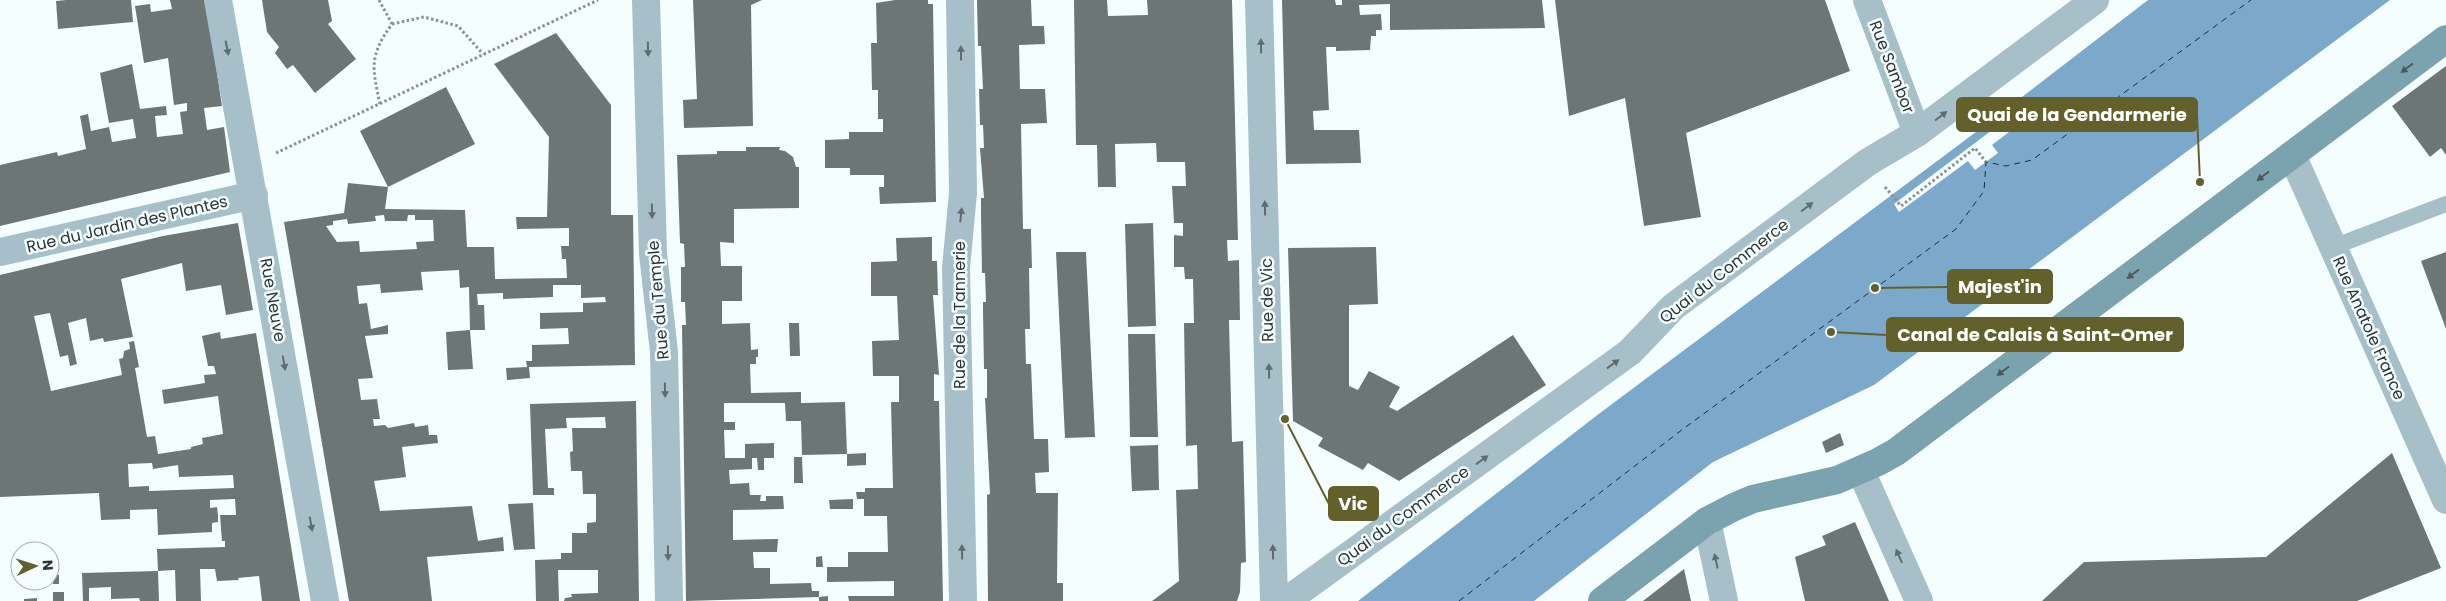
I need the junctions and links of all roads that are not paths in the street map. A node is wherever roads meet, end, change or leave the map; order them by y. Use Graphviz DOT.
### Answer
graph roads {
  1 [pos="218,0"];
  2 [pos="646,0"];
  3 [pos="960,0"];
  4 [pos="1260,0"];
  5 [pos="1867,0"];
  6 [pos="2095,0"];
  7 [pos="2446,38"];
  8 [pos="1917,133"];
  9 [pos="2292,155"];
  10 [pos="254,195"];
  11 [pos="2446,204"];
  12 [pos="2333,247"];
  13 [pos="0,252"];
  14 [pos="1861,471"];
  15 [pos="2446,500"];
  16 [pos="1708,521"];
  17 [pos="325,601"];
  18 [pos="669,601"];
  19 [pos="963,601"];
  20 [pos="1274,601"];
  21 [pos="1286,601"];
  22 [pos="1602,601"];
  23 [pos="1724,601"];
  24 [pos="1919,601"];
  1 -- 10 [label="street, Rue Neuve, one-way"];
  2 -- 18 [label="street, Rue du Temple, one-way"];
  19 -- 3 [label="street, Rue de la Tannerie, one-way"];
  20 -- 4 [label="street, Rue de Vic, one-way"];
  5 -- 8 [label="street, Rue Sambor"];
  8 -- 6 [label="street, Quai du Commerce, one-way"];
  7 -- 9 [label="street, one-way"];
  21 -- 8 [label="street, Quai du Commerce, one-way"];
  9 -- 12 [label="street, Rue Anatole France"];
  9 -- 14 [label="street, one-way"];
  10 -- 13 [label="street, Rue du Jardin des Plantes"];
  10 -- 17 [label="street, Rue Neuve, one-way"];
  11 -- 12 [label="lane"];
  12 -- 15 [label="street, Rue Anatole France"];
  14 -- 16 [label="street"];
  24 -- 14 [label="street, one-way"];
  16 -- 22 [label="street"];
  23 -- 16 [label="street, one-way"];
}
